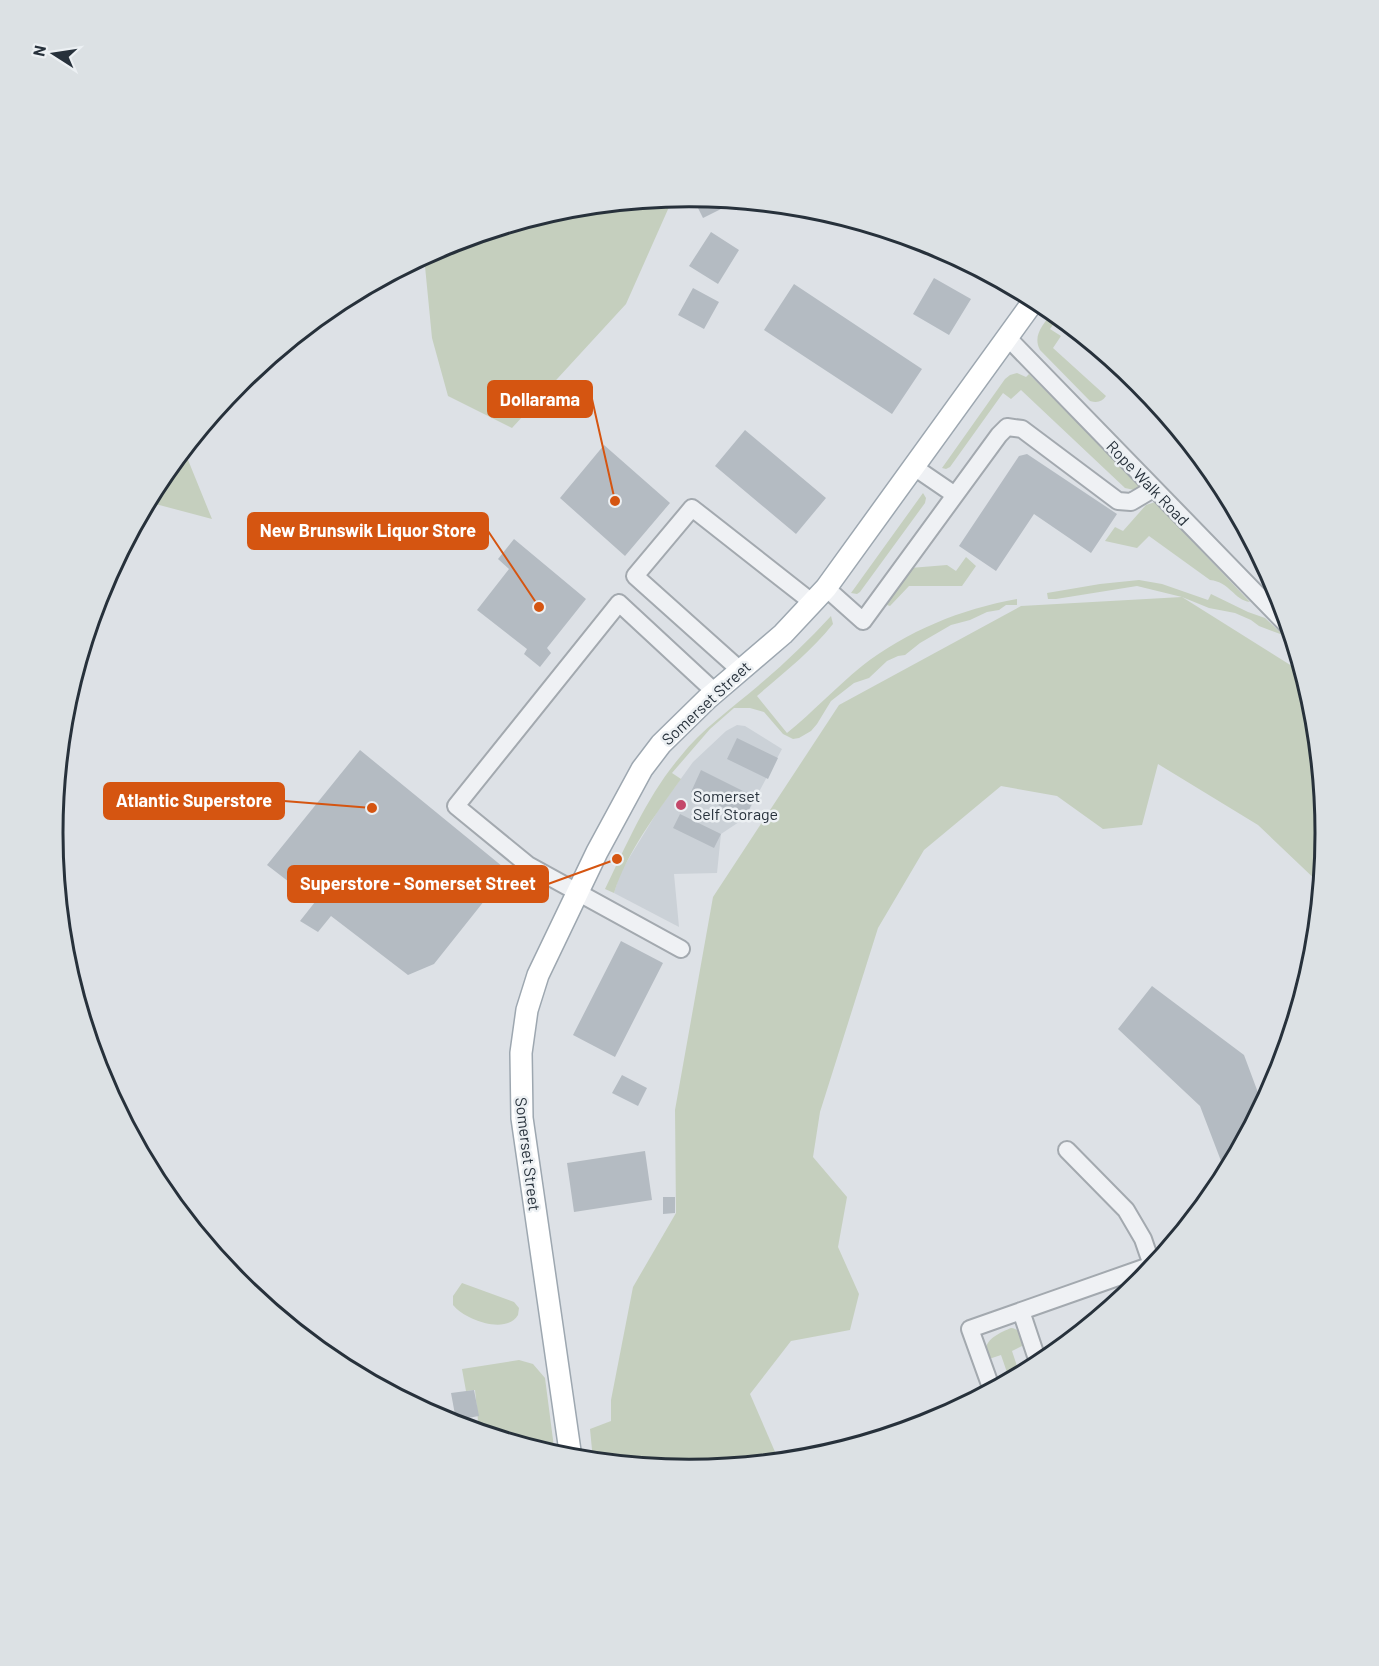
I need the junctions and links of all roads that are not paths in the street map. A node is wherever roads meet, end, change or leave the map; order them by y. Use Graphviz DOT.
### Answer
graph roads {
  1 [pos="1029,307"];
  2 [pos="1007,337"];
  3 [pos="914,467"];
  4 [pos="1153,489"];
  5 [pos="955,495"];
  6 [pos="820,596"];
  7 [pos="1276,614"];
  8 [pos="740,670"];
  9 [pos="715,692"];
  10 [pos="577,892"];
  11 [pos="681,950"];
  12 [pos="1067,1150"];
  13 [pos="1149,1258"];
  14 [pos="1138,1271"];
  15 [pos="1021,1311"];
  16 [pos="1036,1355"];
  17 [pos="990,1383"];
  18 [pos="569,1447"];
  1 -- 2 [label="main road, Somerset Street"];
  2 -- 3 [label="main road, Somerset Street"];
  2 -- 4 [label="street, Rope Walk Road"];
  3 -- 5 [label="street"];
  3 -- 6 [label="main road, Somerset Street"];
  4 -- 5 [label="street"];
  4 -- 7 [label="street, Rope Walk Road"];
  5 -- 6 [label="street"];
  6 -- 8 [label="main road, Somerset Street"];
  6 -- 8 [label="street"];
  8 -- 9 [label="main road, Somerset Street"];
  9 -- 10 [label="main road, Somerset Street"];
  9 -- 10 [label="street"];
  10 -- 11 [label="street"];
  10 -- 18 [label="main road, Somerset Street"];
  12 -- 13 [label="street"];
  14 -- 15 [label="street"];
  15 -- 16 [label="street"];
  15 -- 17 [label="street"];
}
